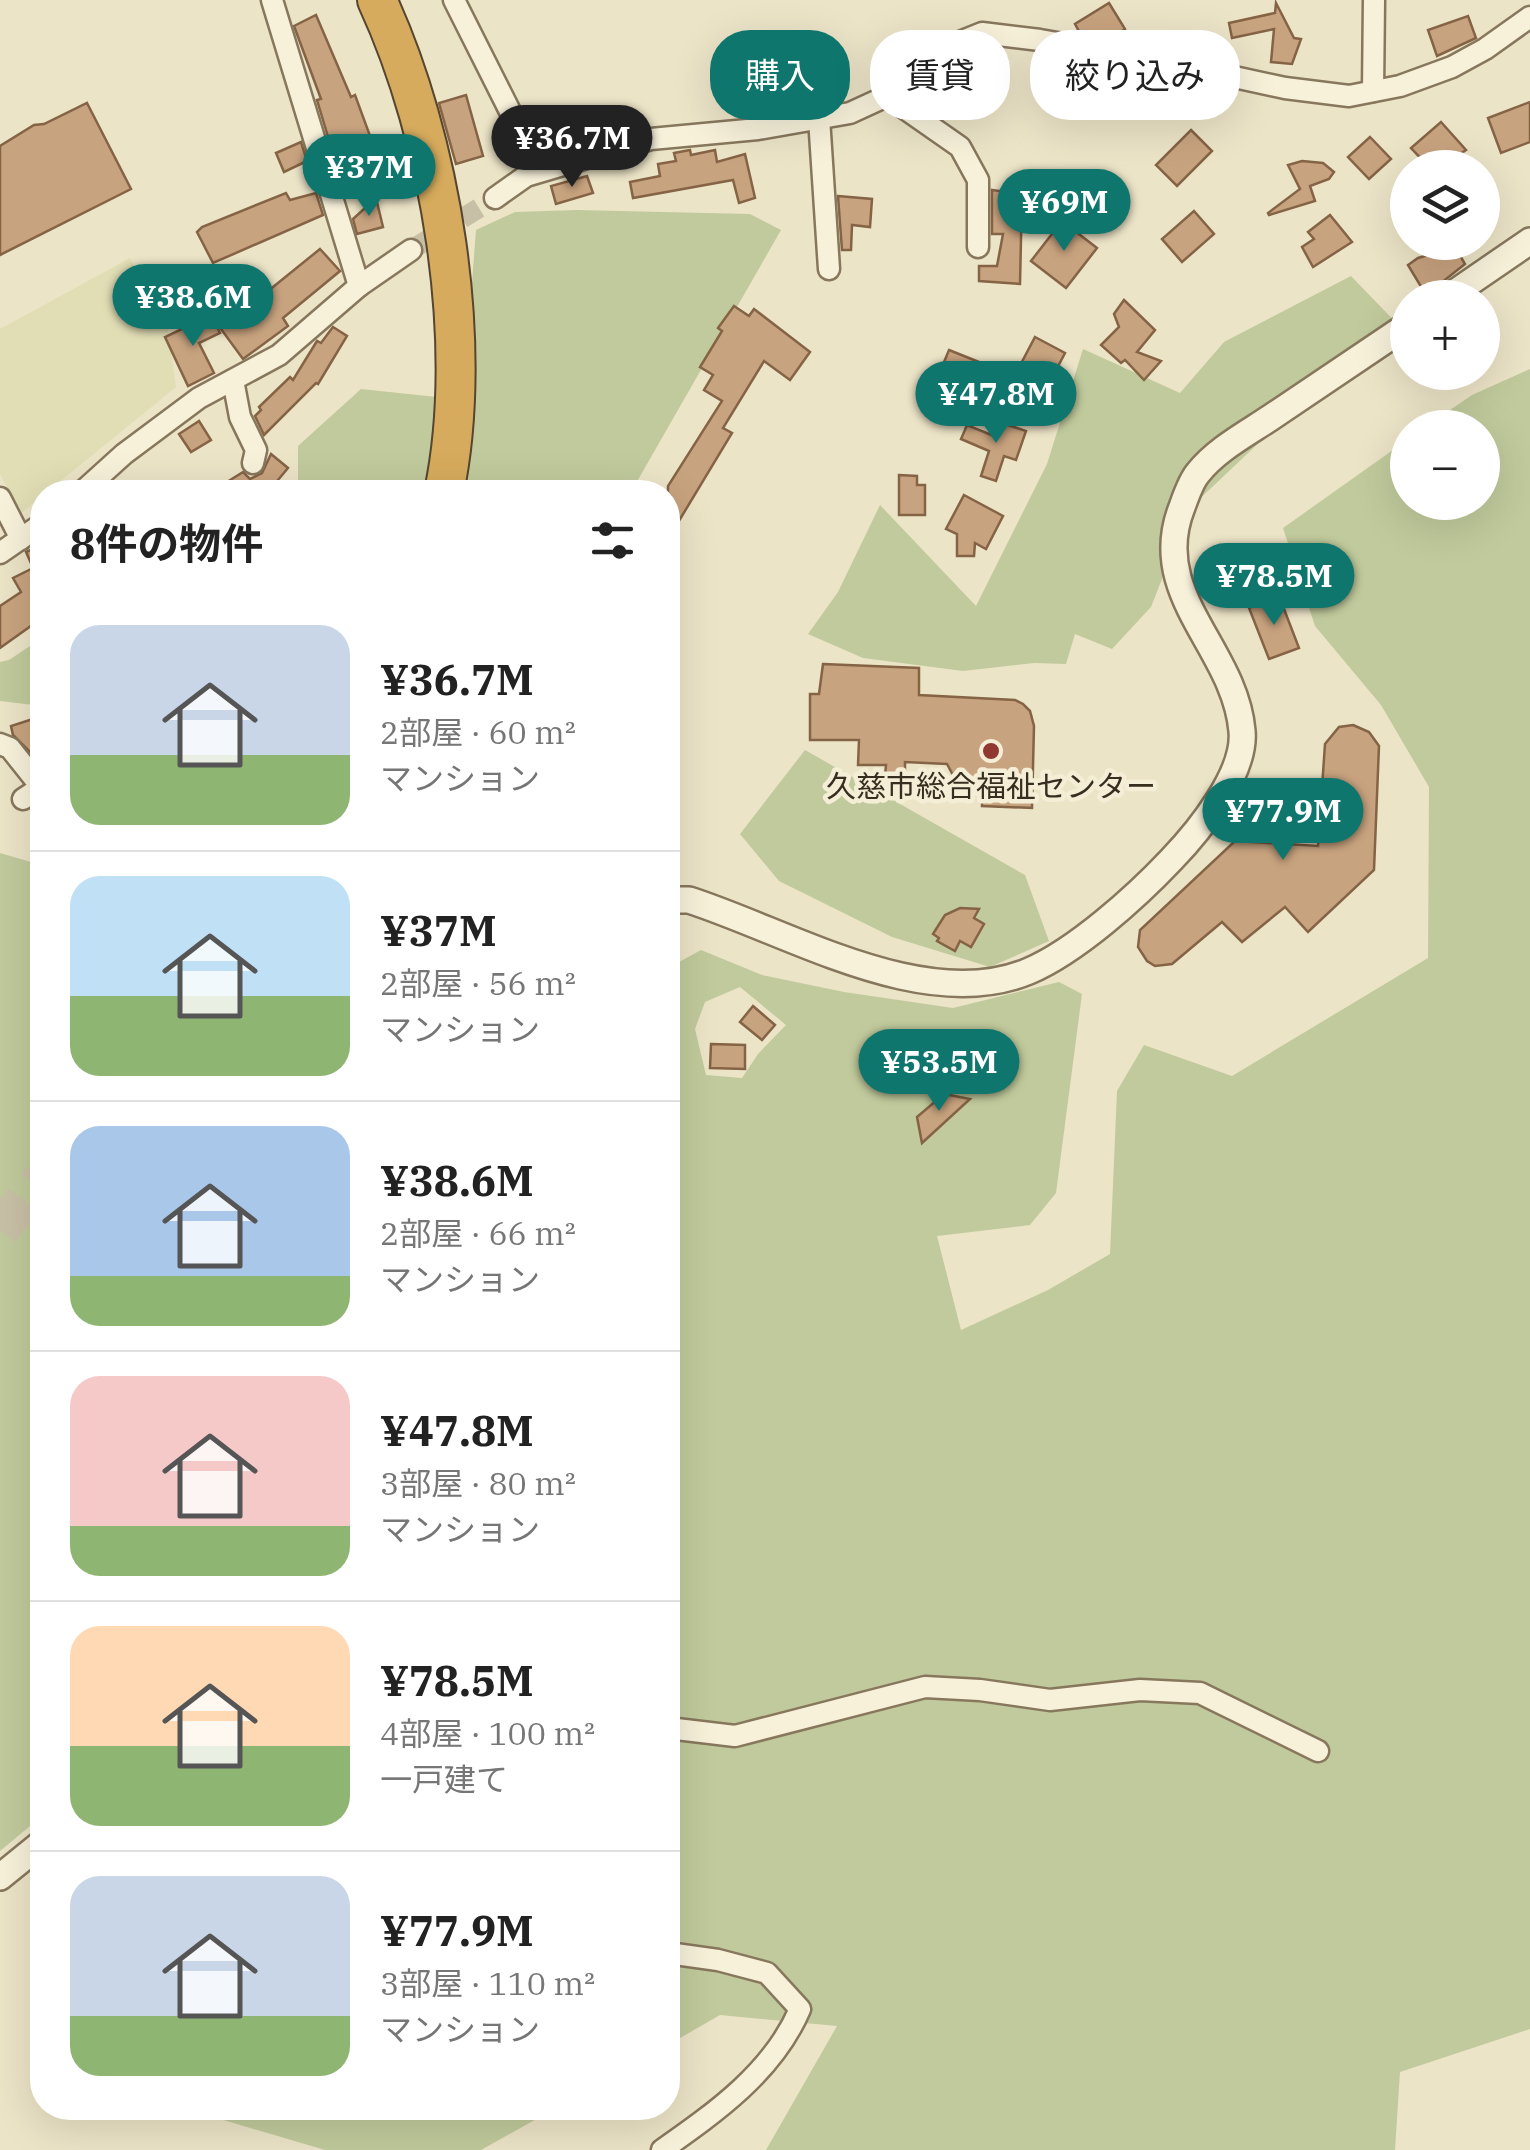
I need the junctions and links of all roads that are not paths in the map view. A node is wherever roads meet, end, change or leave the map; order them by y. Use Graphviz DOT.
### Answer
graph roads {
  1 [pos="272,0"];
  2 [pos="377,0"];
  3 [pos="454,0"];
  4 [pos="1374,0"];
  5 [pos="1530,18"];
  6 [pos="1010,35"];
  7 [pos="1373,91"];
  8 [pos="810,120"];
  9 [pos="820,120"];
  10 [pos="921,120"];
  11 [pos="540,171"];
  12 [pos="495,198"];
  13 [pos="1530,242"];
  14 [pos="978,247"];
  15 [pos="410,250"];
  16 [pos="828,270"];
  17 [pos="1474,280"];
  18 [pos="360,286"];
  19 [pos="1390,336"];
  20 [pos="233,380"];
  21 [pos="253,463"];
  22 [pos="96,480"];
  23 [pos="446,480"];
  24 [pos="0,498"];
  25 [pos="30,533"];
  26 [pos="21,539"];
  27 [pos="0,553"];
  28 [pos="0,744"];
  29 [pos="30,773"];
  30 [pos="30,794"];
  31 [pos="22,799"];
  32 [pos="680,900"];
  33 [pos="680,1729"];
  34 [pos="1318,1751"];
  35 [pos="30,1853"];
  36 [pos="0,1877"];
  37 [pos="680,1955"];
  38 [pos="662,2150"];
  1 -- 18 [label="street"];
  2 -- 23 [label="highway"];
  3 -- 11 [label="street"];
  4 -- 7 [label="street"];
  5 -- 7 [label="street"];
  6 -- 7 [label="street"];
  8 -- 11 [label="street"];
  9 -- 16 [label="street"];
  10 -- 14 [label="street"];
  11 -- 12 [label="street"];
  13 -- 17 [label="street"];
  15 -- 18 [label="street"];
  18 -- 20 [label="street"];
  19 -- 32 [label="street"];
  20 -- 21 [label="street"];
  20 -- 22 [label="street"];
  24 -- 26 [label="street"];
  25 -- 26 [label="street"];
  26 -- 27 [label="street"];
  28 -- 29 [label="street"];
  30 -- 31 [label="street"];
  33 -- 34 [label="street"];
  35 -- 36 [label="street"];
  37 -- 38 [label="street"];
}
